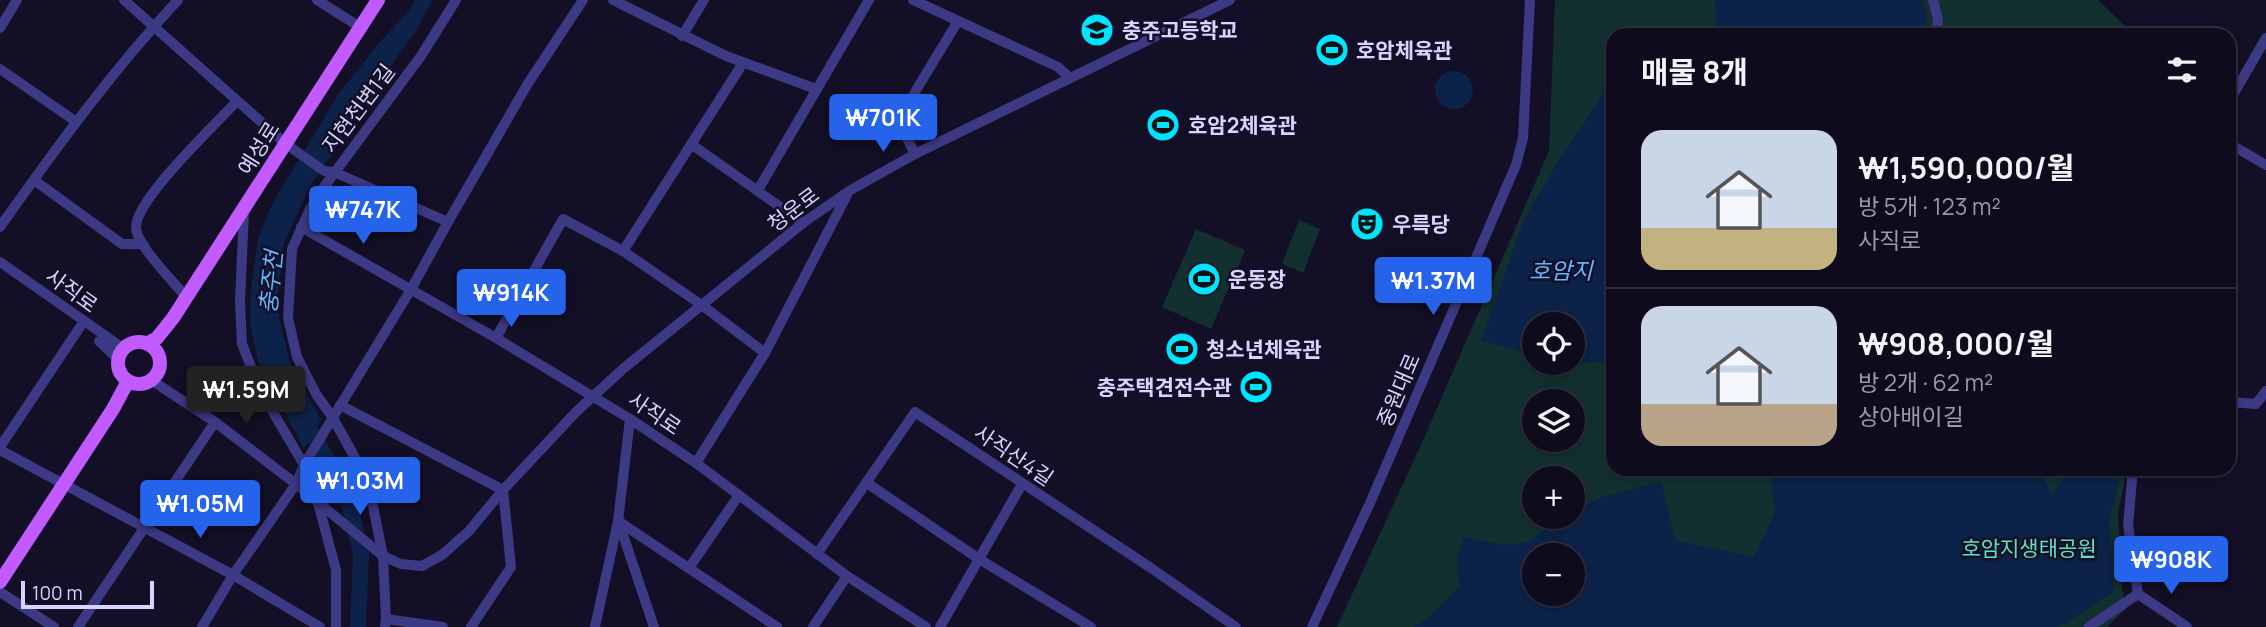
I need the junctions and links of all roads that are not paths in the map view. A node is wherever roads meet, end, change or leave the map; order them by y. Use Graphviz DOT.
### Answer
graph roads {
  1 [pos="18,0"];
  2 [pos="124,0"];
  3 [pos="178,0"];
  4 [pos="317,0"];
  5 [pos="378,0"];
  6 [pos="456,0"];
  7 [pos="583,0"];
  8 [pos="613,0"];
  9 [pos="704,0"];
  10 [pos="869,0"];
  11 [pos="913,0"];
  12 [pos="1230,0"];
  13 [pos="1530,0"];
  14 [pos="1933,0"];
  15 [pos="958,21"];
  16 [pos="153,27"];
  17 [pos="360,27"];
  18 [pos="0,28"];
  19 [pos="1937,28"];
  20 [pos="682,36"];
  21 [pos="2266,38"];
  22 [pos="743,63"];
  23 [pos="0,69"];
  24 [pos="1070,78"];
  25 [pos="816,89"];
  26 [pos="2236,90"];
  27 [pos="237,101"];
  28 [pos="75,121"];
  29 [pos="691,144"];
  30 [pos="292,148"];
  31 [pos="2236,148"];
  32 [pos="915,154"];
  33 [pos="2266,165"];
  34 [pos="329,172"];
  35 [pos="34,180"];
  36 [pos="758,190"];
  37 [pos="849,191"];
  38 [pos="244,211"];
  39 [pos="447,222"];
  40 [pos="803,223"];
  41 [pos="0,227"];
  42 [pos="301,228"];
  43 [pos="143,244"];
  44 [pos="623,251"];
  45 [pos="0,262"];
  46 [pos="0,270"];
  47 [pos="410,291"];
  48 [pos="186,297"];
  49 [pos="703,306"];
  50 [pos="173,318"];
  51 [pos="80,327"];
  52 [pos="496,338"];
  53 [pos="148,343"];
  54 [pos="765,353"];
  55 [pos="120,354"];
  56 [pos="159,354"];
  57 [pos="151,380"];
  58 [pos="128,381"];
  59 [pos="2266,391"];
  60 [pos="594,397"];
  61 [pos="2236,402"];
  62 [pos="340,405"];
  63 [pos="333,418"];
  64 [pos="631,419"];
  65 [pos="215,422"];
  66 [pos="0,448"];
  67 [pos="696,463"];
  68 [pos="304,465"];
  69 [pos="2132,476"];
  70 [pos="867,483"];
  71 [pos="63,484"];
  72 [pos="296,484"];
  73 [pos="1022,484"];
  74 [pos="503,490"];
  75 [pos="739,495"];
  76 [pos="318,503"];
  77 [pos="618,521"];
  78 [pos="144,527"];
  79 [pos="817,554"];
  80 [pos="383,556"];
  81 [pos="979,559"];
  82 [pos="689,568"];
  83 [pos="233,575"];
  84 [pos="847,576"];
  85 [pos="0,582"];
  86 [pos="0,593"];
  87 [pos="2138,594"];
  88 [pos="386,623"];
  89 [pos="54,627"];
  90 [pos="79,627"];
  91 [pos="202,627"];
  92 [pos="320,627"];
  93 [pos="336,627"];
  94 [pos="443,627"];
  95 [pos="471,627"];
  96 [pos="595,627"];
  97 [pos="654,627"];
  98 [pos="776,627"];
  99 [pos="813,627"];
  100 [pos="926,627"];
  101 [pos="940,627"];
  102 [pos="1091,627"];
  103 [pos="1236,627"];
  104 [pos="1312,627"];
  105 [pos="2089,627"];
  106 [pos="2187,627"];
  1 -- 18 [label="street"];
  2 -- 16 [label="street"];
  3 -- 16 [label="street"];
  4 -- 17 [label="street"];
  5 -- 17 [label="main road, 예성로"];
  6 -- 34 [label="street, 지현천변1길"];
  7 -- 39 [label="street"];
  8 -- 20 [label="street"];
  9 -- 20 [label="street"];
  10 -- 25 [label="street"];
  11 -- 15 [label="street"];
  12 -- 24 [label="street, 청운로"];
  13 -- 104 [label="street, 중원대로"];
  14 -- 19 [label="street"];
  15 -- 24 [label="street"];
  15 -- 32 [label="street"];
  16 -- 27 [label="street"];
  16 -- 28 [label="street"];
  17 -- 30 [label="main road, 예성로"];
  20 -- 22 [label="street"];
  21 -- 26 [label="street"];
  22 -- 25 [label="street"];
  22 -- 29 [label="street"];
  23 -- 28 [label="street"];
  24 -- 32 [label="street, 청운로"];
  25 -- 36 [label="street"];
  27 -- 30 [label="street"];
  27 -- 43 [label="street"];
  28 -- 35 [label="street"];
  29 -- 36 [label="street"];
  29 -- 44 [label="street"];
  30 -- 34 [label="street"];
  30 -- 38 [label="main road, 예성로"];
  31 -- 33 [label="street"];
  32 -- 37 [label="street, 청운로"];
  34 -- 39 [label="street"];
  34 -- 42 [label="street, 지현천변1길"];
  35 -- 41 [label="street"];
  35 -- 43 [label="street"];
  36 -- 40 [label="street"];
  37 -- 40 [label="street, 청운로"];
  37 -- 54 [label="street"];
  38 -- 48 [label="main road, 예성로"];
  38 -- 68 [label="street"];
  39 -- 47 [label="street"];
  40 -- 49 [label="street, 청운로"];
  42 -- 47 [label="street"];
  42 -- 63 [label="street, 지현천변1길"];
  43 -- 48 [label="street"];
  44 -- 49 [label="street"];
  44 -- 52 [label="street"];
  45 -- 55 [label="street, 사직로"];
  46 -- 51 [label="street, 사직로"];
  47 -- 52 [label="street"];
  47 -- 62 [label="street"];
  48 -- 50 [label="main road, 예성로"];
  49 -- 54 [label="street"];
  49 -- 60 [label="street, 청운로"];
  50 -- 53 [label="main road"];
  50 -- 56 [label="main road"];
  51 -- 55 [label="street, 사직로"];
  51 -- 66 [label="street"];
  52 -- 60 [label="street"];
  53 -- 55 [label="main road"];
  53 -- 56 [label="main road"];
  54 -- 67 [label="street"];
  55 -- 58 [label="main road"];
  56 -- 57 [label="main road"];
  57 -- 58 [label="main road"];
  57 -- 65 [label="street"];
  58 -- 71 [label="main road"];
  59 -- 61 [label="street"];
  60 -- 64 [label="street, 사직로"];
  60 -- 74 [label="street, 사직로"];
  62 -- 63 [label="street"];
  62 -- 74 [label="street"];
  63 -- 68 [label="street"];
  63 -- 80 [label="street, 지현천변1길"];
  64 -- 67 [label="street, 사직로"];
  64 -- 77 [label="street"];
  65 -- 72 [label="street"];
  65 -- 78 [label="street"];
  66 -- 71 [label="street"];
  67 -- 75 [label="street, 사직로"];
  68 -- 72 [label="street"];
  69 -- 87 [label="street"];
  70 -- 73 [label="street, 사직산4길"];
  70 -- 79 [label="street, 사직산4길"];
  70 -- 81 [label="street"];
  71 -- 78 [label="street"];
  71 -- 85 [label="main road"];
  72 -- 76 [label="street"];
  72 -- 83 [label="street"];
  73 -- 81 [label="street"];
  73 -- 103 [label="street, 사직산4길"];
  74 -- 80 [label="street, 사직로"];
  74 -- 95 [label="street"];
  75 -- 79 [label="street, 사직로"];
  75 -- 82 [label="street"];
  76 -- 80 [label="street"];
  76 -- 93 [label="street"];
  77 -- 82 [label="street"];
  77 -- 96 [label="street"];
  77 -- 97 [label="street"];
  78 -- 83 [label="street"];
  78 -- 90 [label="street"];
  79 -- 84 [label="street, 사직로"];
  80 -- 88 [label="street, 지현천변1길"];
  81 -- 101 [label="street"];
  81 -- 102 [label="street"];
  82 -- 98 [label="street"];
  83 -- 91 [label="street"];
  83 -- 92 [label="street"];
  84 -- 99 [label="street"];
  84 -- 100 [label="street, 사직로"];
  86 -- 89 [label="street"];
  87 -- 105 [label="street"];
  87 -- 106 [label="street"];
  88 -- 94 [label="street"];
}
